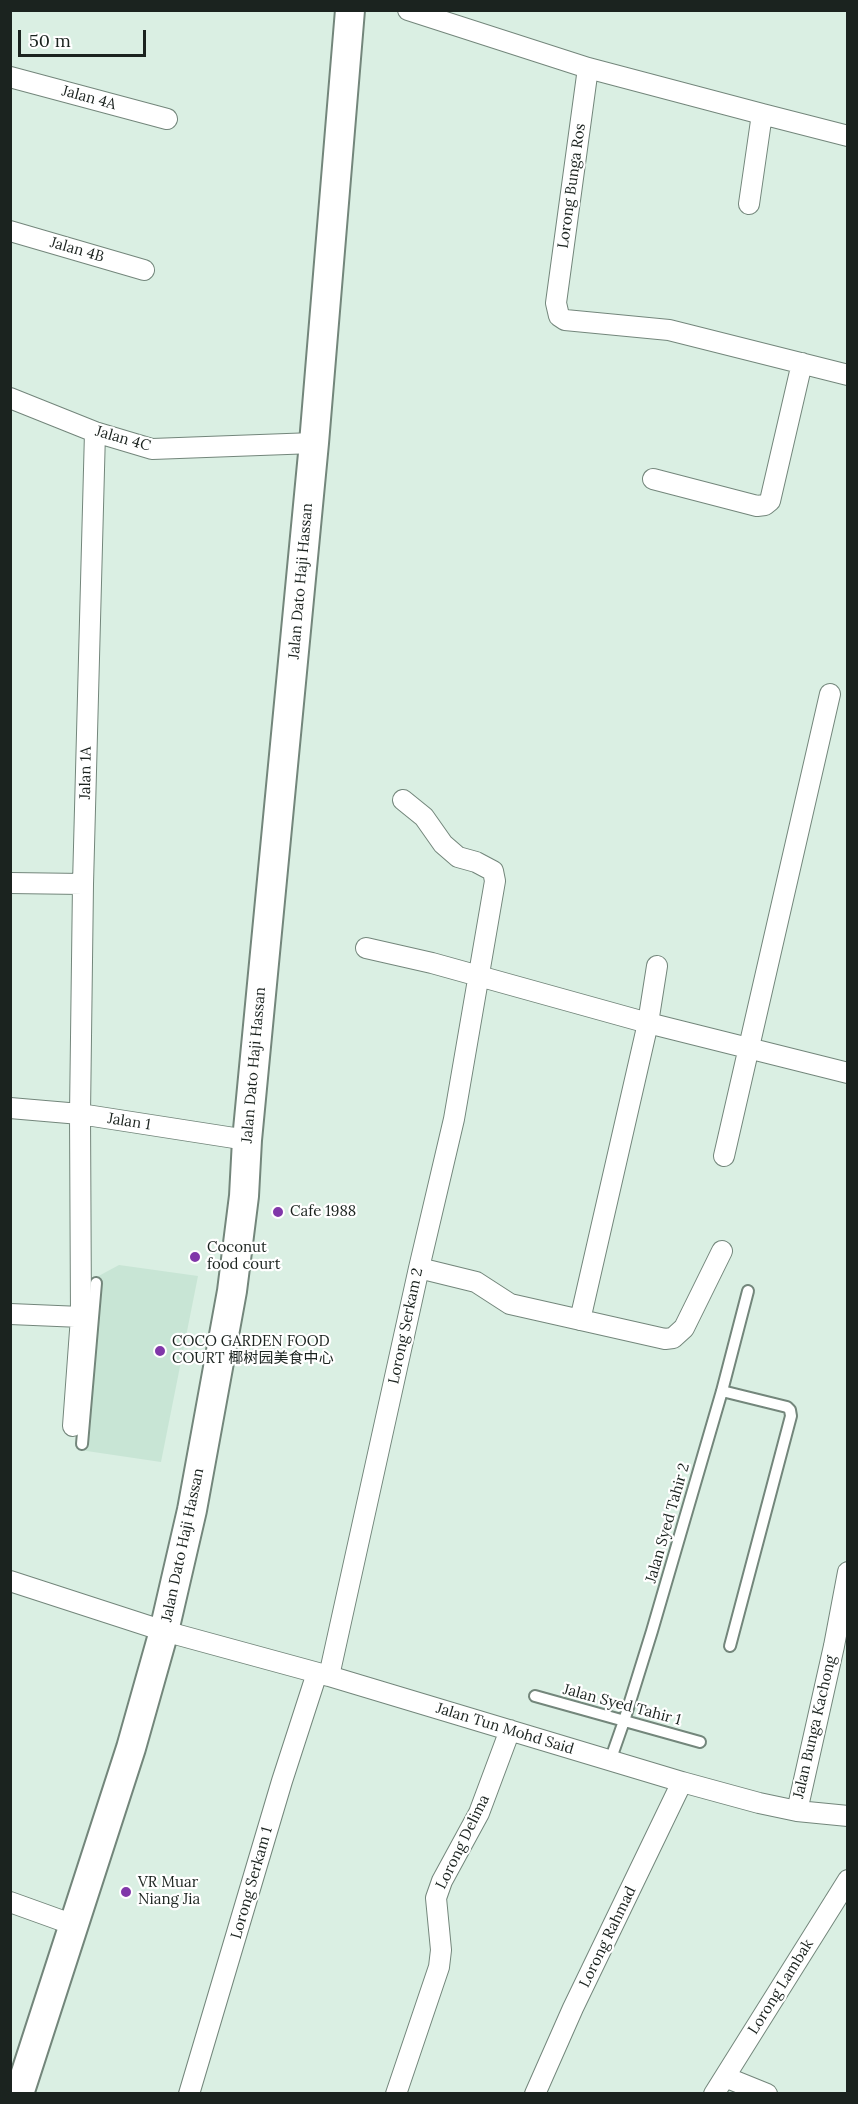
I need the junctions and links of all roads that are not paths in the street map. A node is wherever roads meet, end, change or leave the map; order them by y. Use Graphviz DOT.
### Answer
graph roads {
  1 [pos="350,10"];
  2 [pos="408,10"];
  3 [pos="588,68"];
  4 [pos="10,77"];
  5 [pos="762,114"];
  6 [pos="167,119"];
  7 [pos="848,136"];
  8 [pos="749,204"];
  9 [pos="10,231"];
  10 [pos="144,270"];
  11 [pos="802,363"];
  12 [pos="848,375"];
  13 [pos="10,398"];
  14 [pos="95,432"];
  15 [pos="314,443"];
  16 [pos="653,479"];
  17 [pos="830,694"];
  18 [pos="403,800"];
  19 [pos="10,883"];
  20 [pos="83,884"];
  21 [pos="366,948"];
  22 [pos="657,966"];
  23 [pos="479,975"];
  24 [pos="648,1023"];
  25 [pos="749,1048"];
  26 [pos="848,1073"];
  27 [pos="10,1108"];
  28 [pos="80,1114"];
  29 [pos="247,1140"];
  30 [pos="723,1156"];
  31 [pos="722,1251"];
  32 [pos="419,1268"];
  33 [pos="96,1283"];
  34 [pos="748,1291"];
  35 [pos="10,1314"];
  36 [pos="81,1317"];
  37 [pos="580,1320"];
  38 [pos="81,1386"];
  39 [pos="722,1391"];
  40 [pos="78,1435"];
  41 [pos="848,1572"];
  42 [pos="10,1581"];
  43 [pos="164,1631"];
  44 [pos="730,1646"];
  45 [pos="323,1675"];
  46 [pos="535,1696"];
  47 [pos="624,1721"];
  48 [pos="510,1730"];
  49 [pos="700,1742"];
  50 [pos="610,1761"];
  51 [pos="682,1782"];
  52 [pos="796,1811"];
  53 [pos="848,1816"];
  54 [pos="848,1880"];
  55 [pos="10,1902"];
  56 [pos="74,1925"];
  57 [pos="725,2077"];
  58 [pos="19,2094"];
  59 [pos="189,2094"];
  60 [pos="396,2094"];
  61 [pos="535,2094"];
  62 [pos="714,2094"];
  63 [pos="767,2094"];
  1 -- 15 [label="street, Jalan Dato Haji Hassan"];
  2 -- 3 [label="street"];
  3 -- 5 [label="street"];
  3 -- 11 [label="street, Lorong Bunga Ros"];
  4 -- 6 [label="street, Jalan 4A"];
  5 -- 7 [label="street"];
  5 -- 8 [label="street"];
  9 -- 10 [label="street, Jalan 4B"];
  11 -- 12 [label="street"];
  11 -- 16 [label="street"];
  13 -- 14 [label="street, Jalan 4C"];
  14 -- 15 [label="street, Jalan 4C"];
  14 -- 20 [label="street, Jalan 1A"];
  15 -- 29 [label="street, Jalan Dato Haji Hassan"];
  17 -- 25 [label="street"];
  18 -- 23 [label="street, Lorong Serkam 2"];
  19 -- 20 [label="street"];
  20 -- 28 [label="street, Jalan 1A"];
  21 -- 23 [label="street"];
  22 -- 24 [label="street"];
  23 -- 24 [label="street"];
  23 -- 32 [label="street, Lorong Serkam 2"];
  24 -- 25 [label="street"];
  24 -- 37 [label="street"];
  25 -- 26 [label="street"];
  25 -- 30 [label="street"];
  27 -- 28 [label="street, Jalan 1"];
  28 -- 29 [label="street, Jalan 1"];
  28 -- 36 [label="street, Jalan 1A"];
  29 -- 43 [label="street, Jalan Dato Haji Hassan"];
  31 -- 37 [label="street"];
  32 -- 37 [label="street"];
  32 -- 45 [label="street, Lorong Serkam 2"];
  33 -- 38 [label="lane"];
  34 -- 39 [label="lane, Jalan Syed Tahir 2"];
  35 -- 36 [label="street"];
  36 -- 38 [label="street, Jalan 1A"];
  38 -- 40 [label="street, Jalan 1A"];
  39 -- 44 [label="lane"];
  39 -- 47 [label="lane, Jalan Syed Tahir 2"];
  41 -- 52 [label="street, Jalan Bunga Kachong"];
  42 -- 43 [label="street, Jalan Tun Mohd Said"];
  43 -- 45 [label="street, Jalan Tun Mohd Said"];
  43 -- 56 [label="street, Jalan Dato Haji Hassan"];
  45 -- 48 [label="street, Jalan Tun Mohd Said"];
  45 -- 59 [label="street, Lorong Serkam 1"];
  46 -- 47 [label="lane, Jalan Syed Tahir 1"];
  47 -- 49 [label="lane, Jalan Syed Tahir 1"];
  47 -- 50 [label="lane, Jalan Syed Tahir 2"];
  48 -- 50 [label="street, Jalan Tun Mohd Said"];
  48 -- 60 [label="street, Lorong Delima"];
  50 -- 51 [label="street, Jalan Tun Mohd Said"];
  51 -- 52 [label="street, Jalan Tun Mohd Said"];
  51 -- 61 [label="street, Lorong Rahmad"];
  52 -- 53 [label="street, Jalan Tun Mohd Said"];
  54 -- 57 [label="street, Lorong Lambak"];
  55 -- 56 [label="street"];
  56 -- 58 [label="street, Jalan Dato Haji Hassan"];
  57 -- 62 [label="street, Lorong Lambak"];
  57 -- 63 [label="street"];
}
